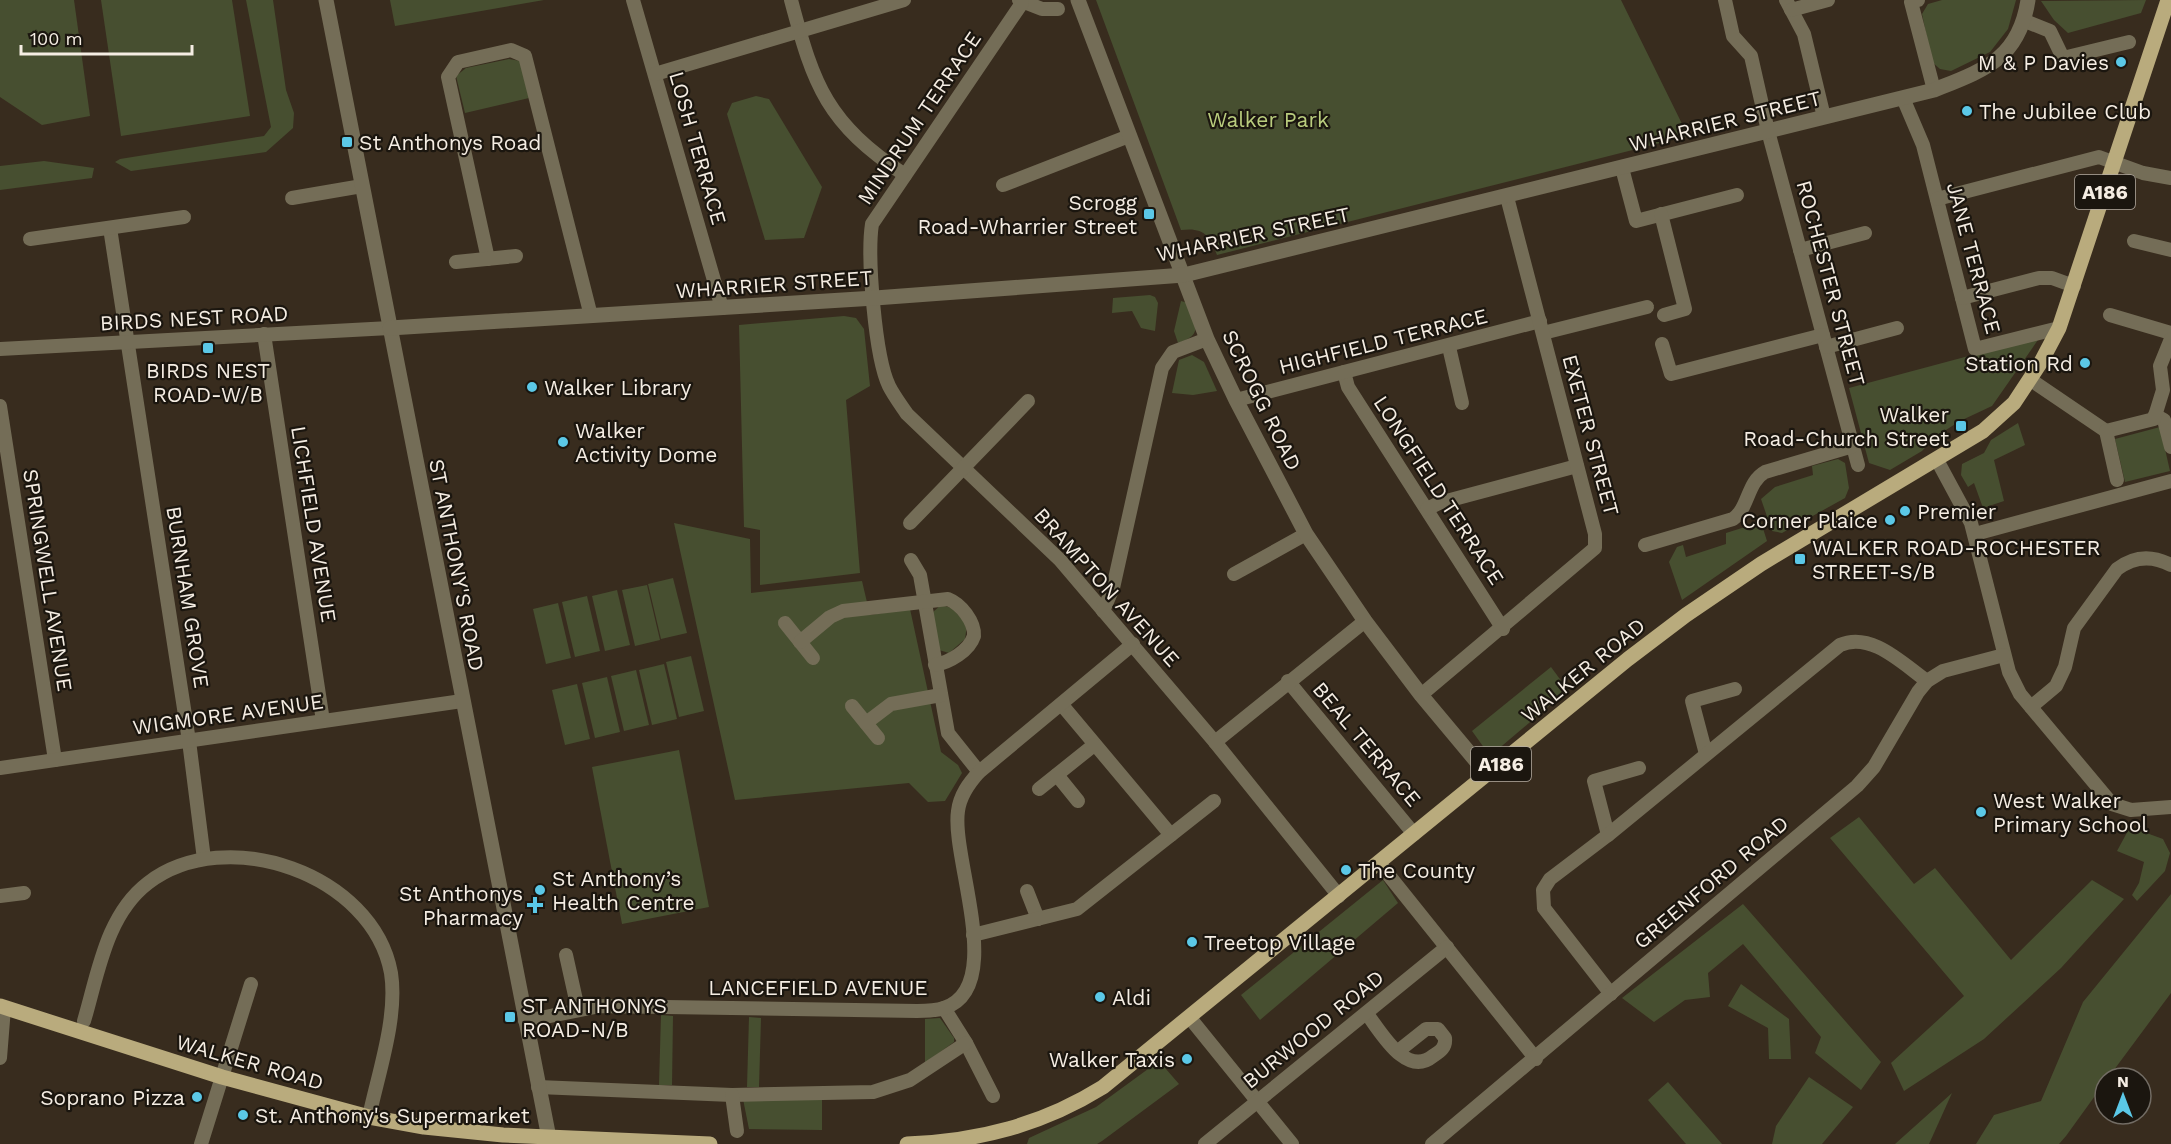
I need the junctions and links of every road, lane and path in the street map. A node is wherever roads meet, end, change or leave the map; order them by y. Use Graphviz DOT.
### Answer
graph roads {
  1 [pos="326,0"];
  2 [pos="633,0"];
  3 [pos="791,0"];
  4 [pos="904,0"];
  5 [pos="1078,0"];
  6 [pos="1725,0"];
  7 [pos="1828,0"];
  8 [pos="1918,0"];
  9 [pos="2028,0"];
  10 [pos="2168,0"];
  11 [pos="1021,2"];
  12 [pos="1788,5"];
  13 [pos="1058,9"];
  14 [pos="2025,21"];
  15 [pos="799,32"];
  16 [pos="2128,42"];
  17 [pos="655,74"];
  18 [pos="1934,90"];
  19 [pos="1903,98"];
  20 [pos="1824,117"];
  21 [pos="1768,131"];
  22 [pos="1129,135"];
  23 [pos="2114,162"];
  24 [pos="1622,168"];
  25 [pos="905,175"];
  26 [pos="2171,178"];
  27 [pos="1003,185"];
  28 [pos="363,186"];
  29 [pos="1737,195"];
  30 [pos="1507,197"];
  31 [pos="292,198"];
  32 [pos="1937,198"];
  33 [pos="1662,214"];
  34 [pos="184,217"];
  35 [pos="110,228"];
  36 [pos="1865,233"];
  37 [pos="30,239"];
  38 [pos="2134,241"];
  39 [pos="1800,250"];
  40 [pos="2171,250"];
  41 [pos="516,256"];
  42 [pos="488,259"];
  43 [pos="456,262"];
  44 [pos="1184,275"];
  45 [pos="2074,286"];
  46 [pos="874,298"];
  47 [pos="1962,298"];
  48 [pos="1647,307"];
  49 [pos="722,308"];
  50 [pos="1664,315"];
  51 [pos="2110,315"];
  52 [pos="591,316"];
  53 [pos="1541,327"];
  54 [pos="390,328"];
  55 [pos="1897,328"];
  56 [pos="2059,328"];
  57 [pos="2171,333"];
  58 [pos="264,334"];
  59 [pos="1207,339"];
  60 [pos="2171,339"];
  61 [pos="1825,341"];
  62 [pos="127,342"];
  63 [pos="1662,344"];
  64 [pos="1449,347"];
  65 [pos="0,349"];
  66 [pos="1344,372"];
  67 [pos="2031,380"];
  68 [pos="1236,400"];
  69 [pos="1028,401"];
  70 [pos="1462,403"];
  71 [pos="0,406"];
  72 [pos="2155,417"];
  73 [pos="2106,431"];
  74 [pos="1853,446"];
  75 [pos="2171,447"];
  76 [pos="1937,460"];
  77 [pos="1858,465"];
  78 [pos="1577,466"];
  79 [pos="962,467"];
  80 [pos="2117,480"];
  81 [pos="2171,481"];
  82 [pos="1426,508"];
  83 [pos="910,523"];
  84 [pos="1306,534"];
  85 [pos="1975,534"];
  86 [pos="1645,544"];
  87 [pos="911,560"];
  88 [pos="2171,565"];
  89 [pos="1234,574"];
  90 [pos="924,600"];
  91 [pos="1103,611"];
  92 [pos="1365,621"];
  93 [pos="785,623"];
  94 [pos="1503,629"];
  95 [pos="800,642"];
  96 [pos="1133,644"];
  97 [pos="2004,655"];
  98 [pos="813,658"];
  99 [pos="935,665"];
  100 [pos="1288,681"];
  101 [pos="1927,681"];
  102 [pos="1735,689"];
  103 [pos="941,695"];
  104 [pos="1421,695"];
  105 [pos="462,701"];
  106 [pos="1062,705"];
  107 [pos="852,706"];
  108 [pos="2031,707"];
  109 [pos="323,721"];
  110 [pos="866,723"];
  111 [pos="878,738"];
  112 [pos="189,741"];
  113 [pos="1215,742"];
  114 [pos="1094,745"];
  115 [pos="1706,754"];
  116 [pos="55,760"];
  117 [pos="0,768"];
  118 [pos="1639,768"];
  119 [pos="979,772"];
  120 [pos="1487,774"];
  121 [pos="1057,775"];
  122 [pos="1039,789"];
  123 [pos="1078,801"];
  124 [pos="1214,801"];
  125 [pos="2171,807"];
  126 [pos="1414,834"];
  127 [pos="1171,835"];
  128 [pos="1608,835"];
  129 [pos="204,859"];
  130 [pos="1379,863"];
  131 [pos="1027,891"];
  132 [pos="24,893"];
  133 [pos="0,896"];
  134 [pos="1340,896"];
  135 [pos="1038,919"];
  136 [pos="973,935"];
  137 [pos="1447,947"];
  138 [pos="566,955"];
  139 [pos="251,984"];
  140 [pos="1611,994"];
  141 [pos="2,1007"];
  142 [pos="944,1008"];
  143 [pos="578,1009"];
  144 [pos="1367,1014"];
  145 [pos="1190,1018"];
  146 [pos="84,1021"];
  147 [pos="525,1021"];
  148 [pos="966,1043"];
  149 [pos="1397,1052"];
  150 [pos="0,1058"];
  151 [pos="1536,1059"];
  152 [pos="222,1077"];
  153 [pos="538,1087"];
  154 [pos="732,1095"];
  155 [pos="993,1096"];
  156 [pos="1257,1101"];
  157 [pos="369,1117"];
  158 [pos="737,1131"];
  159 [pos="981,1140"];
  160 [pos="550,1141"];
  161 [pos="651,1143"];
  162 [pos="201,1144"];
  163 [pos="710,1144"];
  164 [pos="907,1144"];
  165 [pos="1205,1144"];
  166 [pos="1292,1144"];
  167 [pos="1432,1144"];
  1 -- 28 [label="street, ST ANTHONY'S ROAD"];
  2 -- 17 [label="street, LOSH TERRACE"];
  3 -- 15 [label="street"];
  4 -- 15 [label="street"];
  5 -- 22 [label="street, SCROGG ROAD"];
  6 -- 21 [label="street, ROCHESTER STREET"];
  7 -- 12 [label="street"];
  8 -- 18 [label="street"];
  9 -- 14 [label="street, WHARRIER STREET"];
  10 -- 23 [label="main road, A186"];
  11 -- 13 [label="street"];
  11 -- 25 [label="street, MINDRUM TERRACE"];
  12 -- 20 [label="street"];
  14 -- 16 [label="street"];
  14 -- 18 [label="street, WHARRIER STREET"];
  15 -- 17 [label="street"];
  15 -- 25 [label="street"];
  17 -- 49 [label="street, LOSH TERRACE"];
  18 -- 19 [label="street, WHARRIER STREET"];
  19 -- 20 [label="street, WHARRIER STREET"];
  19 -- 32 [label="street, JANE TERRACE"];
  20 -- 21 [label="street, WHARRIER STREET"];
  21 -- 24 [label="street, WHARRIER STREET"];
  21 -- 39 [label="street, ROCHESTER STREET"];
  22 -- 27 [label="street"];
  22 -- 44 [label="street, SCROGG ROAD"];
  23 -- 26 [label="street"];
  23 -- 32 [label="street"];
  23 -- 45 [label="main road, A186"];
  24 -- 30 [label="street, WHARRIER STREET"];
  24 -- 33 [label="street"];
  25 -- 46 [label="street, MINDRUM TERRACE"];
  28 -- 31 [label="street"];
  28 -- 54 [label="street, ST ANTHONY'S ROAD"];
  29 -- 33 [label="street"];
  30 -- 44 [label="street, WHARRIER STREET"];
  30 -- 53 [label="street, EXETER STREET"];
  32 -- 47 [label="street, JANE TERRACE"];
  33 -- 50 [label="street"];
  34 -- 35 [label="street"];
  35 -- 37 [label="street"];
  35 -- 62 [label="street, BURNHAM GROVE"];
  36 -- 39 [label="street"];
  38 -- 40 [label="street"];
  39 -- 61 [label="street, ROCHESTER STREET"];
  41 -- 42 [label="street"];
  42 -- 43 [label="street"];
  42 -- 52 [label="street"];
  44 -- 46 [label="street, WHARRIER STREET"];
  44 -- 59 [label="street, SCROGG ROAD"];
  45 -- 47 [label="street"];
  45 -- 56 [label="main road, A186"];
  46 -- 49 [label="street, WHARRIER STREET"];
  46 -- 79 [label="street, BRAMPTON AVENUE"];
  47 -- 56 [label="street, JANE TERRACE"];
  48 -- 53 [label="street, EXETER STREET"];
  49 -- 52 [label="street, WHARRIER STREET"];
  51 -- 57 [label="street"];
  52 -- 54 [label="street, WHARRIER STREET"];
  53 -- 64 [label="street, HIGHFIELD TERRACE"];
  53 -- 78 [label="street, EXETER STREET"];
  54 -- 58 [label="street, BIRDS NEST ROAD"];
  54 -- 105 [label="street, ST ANTHONY'S ROAD"];
  55 -- 61 [label="street"];
  56 -- 67 [label="main road, A186"];
  58 -- 62 [label="street, BIRDS NEST ROAD"];
  58 -- 109 [label="street, LICHFIELD AVENUE"];
  59 -- 68 [label="street, SCROGG ROAD"];
  59 -- 91 [label="street"];
  60 -- 72 [label="street"];
  61 -- 63 [label="street"];
  61 -- 74 [label="street, ROCHESTER STREET"];
  62 -- 65 [label="street, BIRDS NEST ROAD"];
  62 -- 112 [label="street, BURNHAM GROVE"];
  64 -- 66 [label="street, HIGHFIELD TERRACE"];
  64 -- 70 [label="street"];
  66 -- 68 [label="street, HIGHFIELD TERRACE"];
  66 -- 82 [label="street, LONGFIELD TERRACE"];
  67 -- 73 [label="street"];
  67 -- 76 [label="main road, A186"];
  68 -- 84 [label="street, SCROGG ROAD"];
  69 -- 79 [label="street"];
  71 -- 116 [label="street, SPRINGWELL AVENUE"];
  72 -- 73 [label="street"];
  72 -- 75 [label="street"];
  73 -- 80 [label="street"];
  74 -- 77 [label="street, ROCHESTER STREET"];
  74 -- 86 [label="street"];
  76 -- 85 [label="street"];
  76 -- 120 [label="main road, WALKER ROAD / A186"];
  78 -- 82 [label="street"];
  78 -- 94 [label="street, EXETER STREET"];
  79 -- 83 [label="street"];
  79 -- 91 [label="street, BRAMPTON AVENUE"];
  81 -- 85 [label="street"];
  82 -- 94 [label="street, LONGFIELD TERRACE"];
  84 -- 89 [label="street"];
  84 -- 92 [label="street, SCROGG ROAD"];
  85 -- 97 [label="street"];
  87 -- 90 [label="street"];
  88 -- 108 [label="street"];
  90 -- 95 [label="street"];
  90 -- 99 [label="street"];
  90 -- 99 [label="street"];
  91 -- 96 [label="street, BRAMPTON AVENUE"];
  92 -- 100 [label="street"];
  92 -- 104 [label="street, SCROGG ROAD"];
  93 -- 95 [label="street"];
  94 -- 104 [label="street"];
  95 -- 98 [label="street"];
  96 -- 106 [label="street, LANCEFIELD AVENUE"];
  96 -- 113 [label="street, BRAMPTON AVENUE"];
  97 -- 101 [label="street, GREENFORD ROAD"];
  97 -- 108 [label="street"];
  99 -- 103 [label="street"];
  100 -- 113 [label="street"];
  100 -- 126 [label="street, BEAL TERRACE"];
  101 -- 115 [label="street"];
  101 -- 140 [label="street, GREENFORD ROAD"];
  102 -- 115 [label="street"];
  103 -- 110 [label="street"];
  103 -- 119 [label="street"];
  104 -- 120 [label="street, SCROGG ROAD"];
  105 -- 109 [label="street, WIGMORE AVENUE"];
  105 -- 147 [label="street, ST ANTHONY'S ROAD"];
  106 -- 114 [label="street"];
  106 -- 119 [label="street, LANCEFIELD AVENUE"];
  107 -- 110 [label="street"];
  108 -- 125 [label="street"];
  109 -- 112 [label="street, WIGMORE AVENUE"];
  110 -- 111 [label="street"];
  112 -- 116 [label="street, WIGMORE AVENUE"];
  112 -- 129 [label="street, BURNHAM GROVE"];
  113 -- 134 [label="street, BRAMPTON AVENUE"];
  114 -- 121 [label="street"];
  114 -- 127 [label="street"];
  115 -- 128 [label="street"];
  116 -- 117 [label="street, WIGMORE AVENUE"];
  118 -- 128 [label="street"];
  119 -- 136 [label="street, LANCEFIELD AVENUE"];
  120 -- 126 [label="main road, WALKER ROAD / A186"];
  121 -- 122 [label="street"];
  121 -- 123 [label="street"];
  124 -- 127 [label="street"];
  126 -- 130 [label="main road, WALKER ROAD / A186"];
  127 -- 135 [label="street"];
  128 -- 140 [label="street"];
  129 -- 146 [label="street"];
  129 -- 157 [label="street"];
  130 -- 134 [label="main road, WALKER ROAD / A186"];
  130 -- 137 [label="street"];
  131 -- 135 [label="street"];
  132 -- 133 [label="street"];
  134 -- 145 [label="main road, WALKER ROAD / A186"];
  135 -- 136 [label="street"];
  136 -- 142 [label="street, LANCEFIELD AVENUE"];
  137 -- 144 [label="street, BURWOOD ROAD"];
  137 -- 151 [label="street"];
  138 -- 143 [label="street"];
  139 -- 152 [label="street"];
  140 -- 151 [label="street, GREENFORD ROAD"];
  141 -- 150 [label="street"];
  141 -- 152 [label="main road, WALKER ROAD"];
  142 -- 143 [label="street, LANCEFIELD AVENUE"];
  142 -- 148 [label="street"];
  143 -- 147 [label="street, LANCEFIELD AVENUE"];
  144 -- 149 [label="street"];
  144 -- 156 [label="street, BURWOOD ROAD"];
  145 -- 156 [label="street"];
  145 -- 159 [label="main road, WALKER ROAD / A186"];
  147 -- 153 [label="street, ST ANTHONY'S ROAD"];
  148 -- 154 [label="street"];
  148 -- 155 [label="street"];
  151 -- 167 [label="street, GREENFORD ROAD"];
  152 -- 157 [label="main road, WALKER ROAD"];
  152 -- 162 [label="street"];
  153 -- 154 [label="street"];
  153 -- 160 [label="street, ST ANTHONY'S ROAD"];
  154 -- 158 [label="street"];
  156 -- 165 [label="street, BURWOOD ROAD"];
  156 -- 166 [label="street"];
  157 -- 160 [label="main road, WALKER ROAD"];
  159 -- 164 [label="main road, WALKER ROAD / A186"];
  160 -- 161 [label="main road, WALKER ROAD"];
  161 -- 163 [label="main road, WALKER ROAD"];
}
